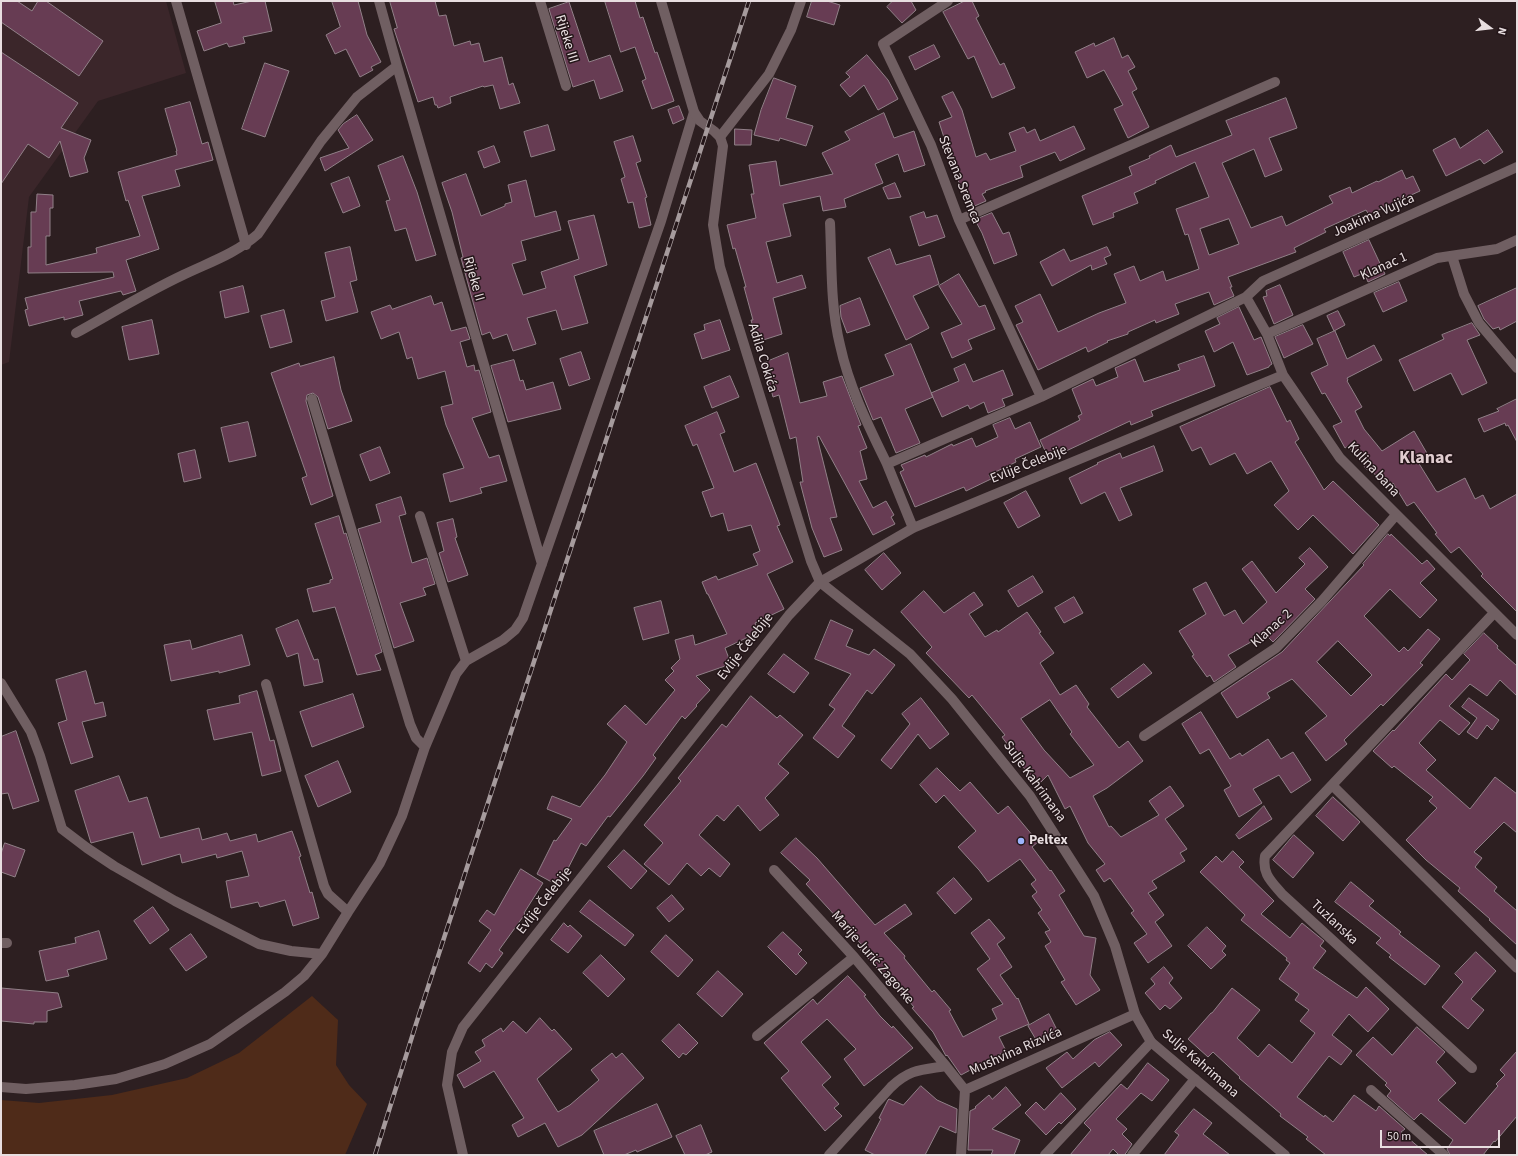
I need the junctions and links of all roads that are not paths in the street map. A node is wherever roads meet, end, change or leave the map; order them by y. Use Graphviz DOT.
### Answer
graph roads {
  1 [pos="176,1"];
  2 [pos="379,1"];
  3 [pos="540,1"];
  4 [pos="661,1"];
  5 [pos="801,1"];
  6 [pos="948,1"];
  7 [pos="397,66"];
  8 [pos="1275,82"];
  9 [pos="566,86"];
  10 [pos="694,112"];
  11 [pos="720,137"];
  12 [pos="1517,167"];
  13 [pos="959,220"];
  14 [pos="830,223"];
  15 [pos="1517,240"];
  16 [pos="246,245"];
  17 [pos="1452,256"];
  18 [pos="1246,297"];
  19 [pos="76,333"];
  20 [pos="1268,334"];
  21 [pos="1517,368"];
  22 [pos="1283,375"];
  23 [pos="1041,397"];
  24 [pos="312,399"];
  25 [pos="887,464"];
  26 [pos="1396,515"];
  27 [pos="420,516"];
  28 [pos="913,528"];
  29 [pos="542,564"];
  30 [pos="820,582"];
  31 [pos="1494,613"];
  32 [pos="1517,635"];
  33 [pos="466,661"];
  34 [pos="1,683"];
  35 [pos="266,684"];
  36 [pos="1144,736"];
  37 [pos="425,747"];
  38 [pos="1332,786"];
  39 [pos="774,870"];
  40 [pos="348,912"];
  41 [pos="322,954"];
  42 [pos="854,957"];
  43 [pos="1517,968"];
  44 [pos="1135,1014"];
  45 [pos="757,1036"];
  46 [pos="1151,1042"];
  47 [pos="946,1066"];
  48 [pos="1472,1068"];
  49 [pos="1195,1079"];
  50 [pos="1,1087"];
  51 [pos="965,1090"];
  52 [pos="1371,1090"];
  53 [pos="463,1155"];
  54 [pos="829,1155"];
  55 [pos="961,1155"];
  56 [pos="1045,1155"];
  57 [pos="1132,1155"];
  58 [pos="1285,1155"];
  59 [pos="1444,1155"];
  1 -- 16 [label="street"];
  2 -- 7 [label="street, Rijeke II"];
  3 -- 9 [label="street, Rijeke III"];
  4 -- 10 [label="street"];
  5 -- 11 [label="street"];
  6 -- 13 [label="street, Stevana Sremca"];
  7 -- 16 [label="street"];
  7 -- 29 [label="street, Rijeke II"];
  8 -- 13 [label="street"];
  10 -- 11 [label="street"];
  10 -- 29 [label="street"];
  11 -- 30 [label="street, Adila Cokića"];
  12 -- 18 [label="street, Joakima Vujića"];
  13 -- 23 [label="street, Stevana Sremca"];
  14 -- 25 [label="street"];
  15 -- 17 [label="street, Klanac 1"];
  16 -- 19 [label="street"];
  17 -- 20 [label="street, Klanac 1"];
  17 -- 21 [label="street"];
  18 -- 20 [label="street, Kulina bana"];
  18 -- 23 [label="street, Joakima Vujića"];
  20 -- 22 [label="street, Kulina bana"];
  22 -- 26 [label="street, Kulina bana"];
  22 -- 28 [label="street, Evlije Čelebije"];
  23 -- 25 [label="street, Joakima Vujića"];
  24 -- 37 [label="street"];
  25 -- 28 [label="street"];
  26 -- 31 [label="street, Kulina bana"];
  26 -- 36 [label="street, Klanac 2"];
  27 -- 33 [label="street"];
  28 -- 30 [label="street, Evlije Čelebije"];
  29 -- 33 [label="street"];
  30 -- 44 [label="street, Sulje Kahrimana"];
  30 -- 53 [label="street, Evlije Čelebije"];
  31 -- 32 [label="street, Kulina bana"];
  31 -- 38 [label="street, Tuzlanska"];
  33 -- 37 [label="street"];
  34 -- 41 [label="street"];
  35 -- 40 [label="street"];
  37 -- 40 [label="street"];
  38 -- 43 [label="street"];
  38 -- 48 [label="street, Tuzlanska"];
  39 -- 42 [label="street, Marije Jurić Zagorke"];
  40 -- 41 [label="street"];
  41 -- 50 [label="street"];
  42 -- 45 [label="street"];
  42 -- 47 [label="street, Marije Jurić Zagorke"];
  44 -- 46 [label="street, Sulje Kahrimana"];
  44 -- 51 [label="street, Mushvina Rizvića"];
  46 -- 49 [label="street, Sulje Kahrimana"];
  46 -- 56 [label="street"];
  47 -- 51 [label="street, Mushvina Rizvića"];
  47 -- 54 [label="street"];
  49 -- 57 [label="street"];
  49 -- 58 [label="street, Sulje Kahrimana"];
  51 -- 55 [label="street"];
  52 -- 59 [label="street"];
}
